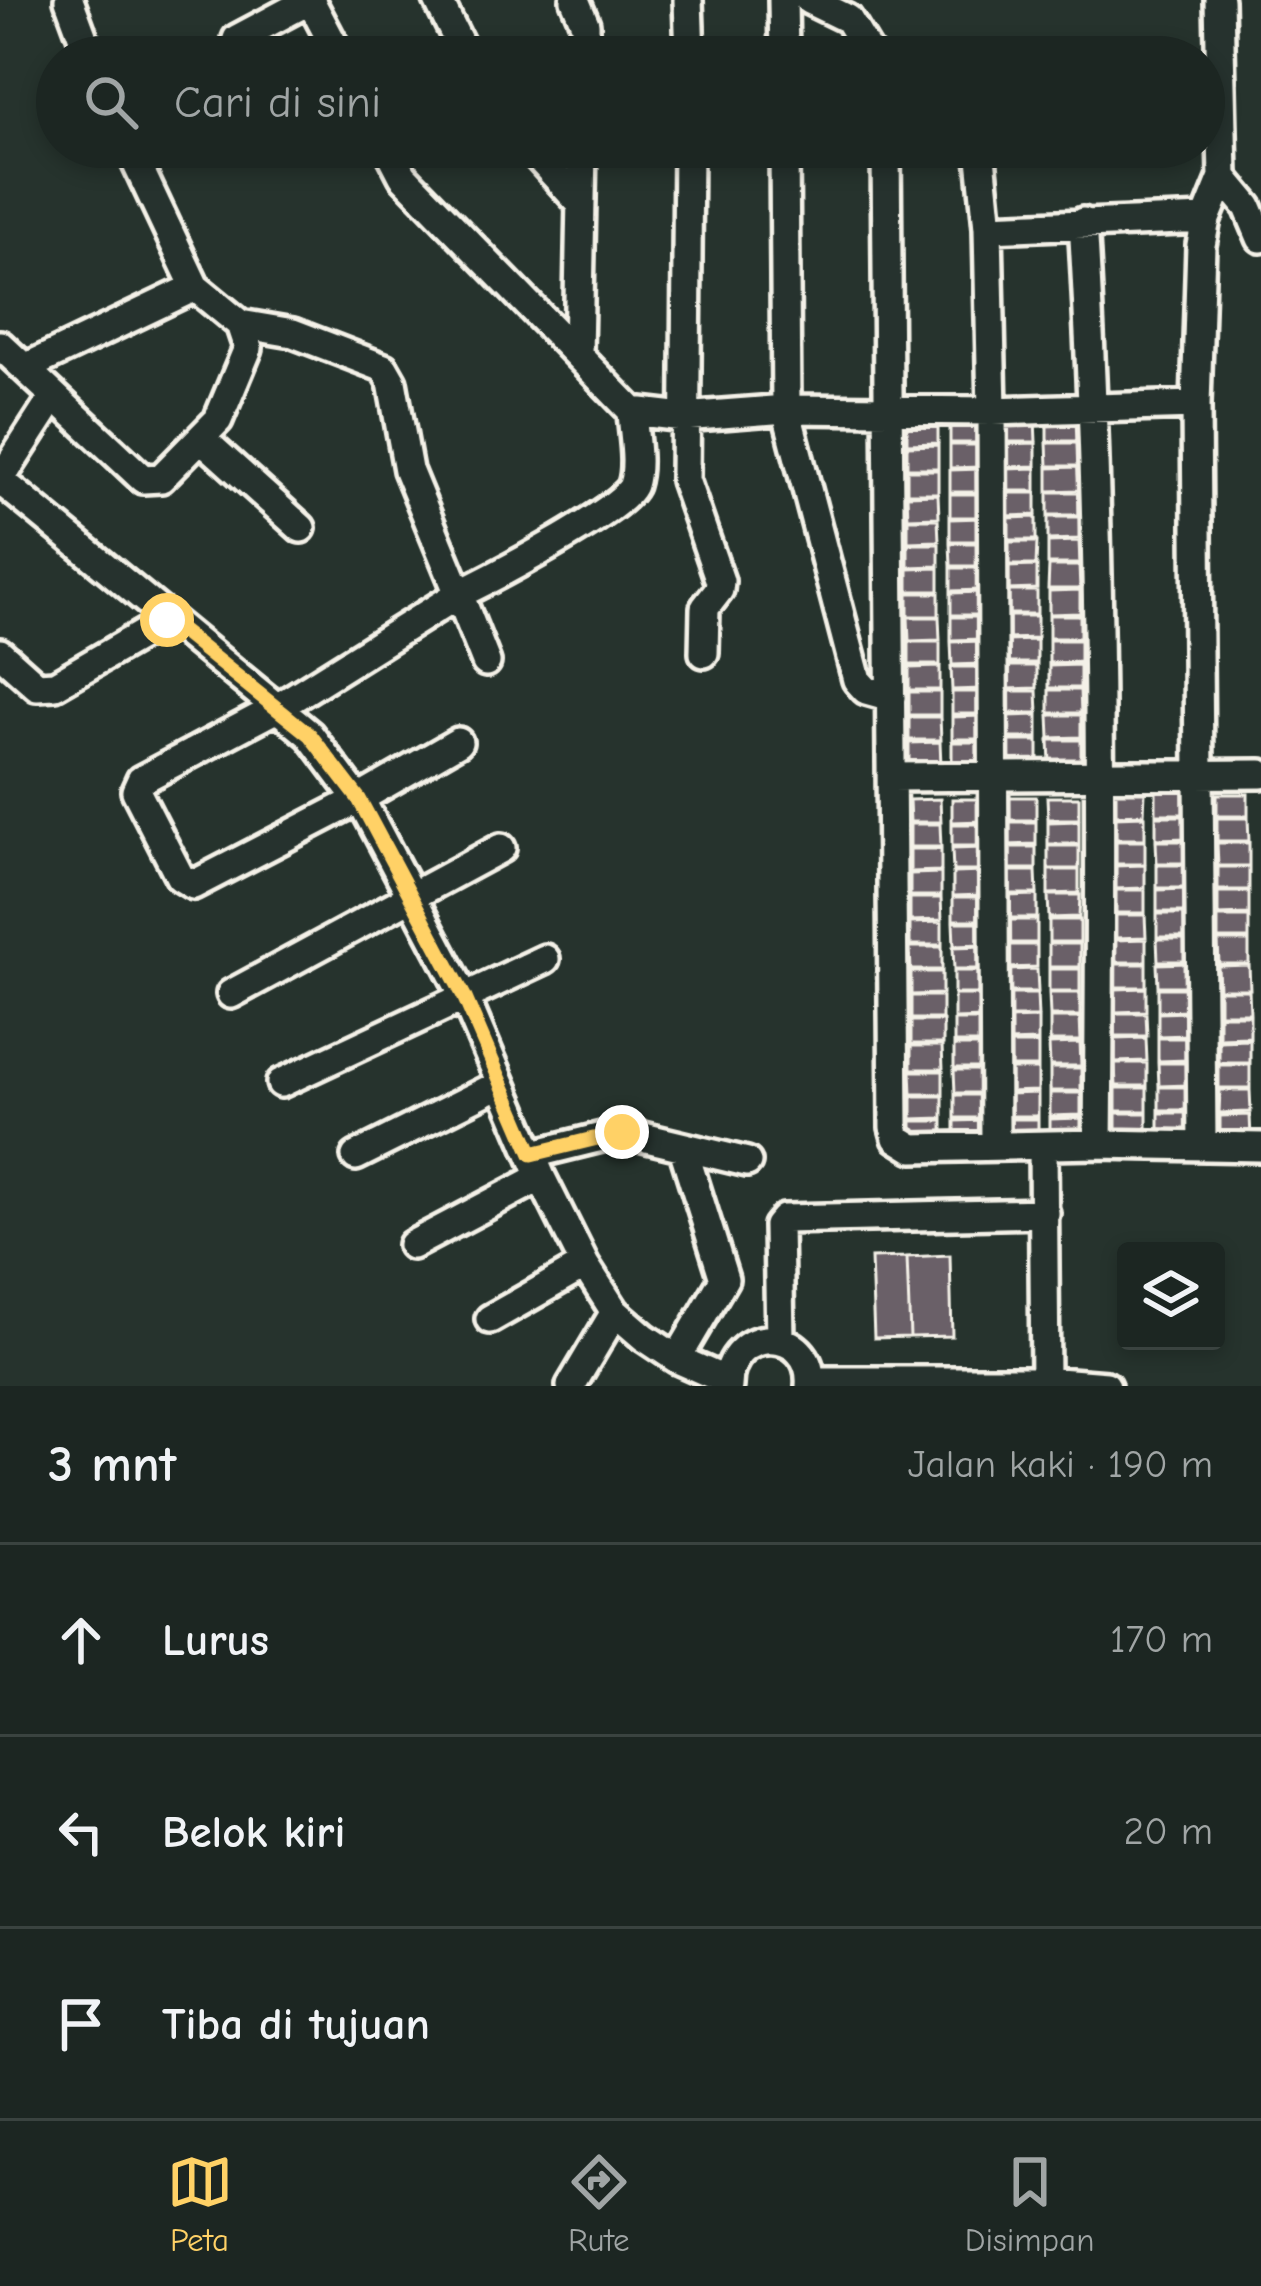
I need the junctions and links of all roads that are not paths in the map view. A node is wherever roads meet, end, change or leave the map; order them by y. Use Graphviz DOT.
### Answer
graph roads {
  1 [pos="69,0"];
  2 [pos="310,0"];
  3 [pos="438,0"];
  4 [pos="575,0"];
  5 [pos="688,0"];
  6 [pos="783,0"];
  7 [pos="809,0"];
  8 [pos="1219,0"];
  9 [pos="82,36"];
  10 [pos="243,36"];
  11 [pos="329,36"];
  12 [pos="456,36"];
  13 [pos="585,36"];
  14 [pos="689,36"];
  15 [pos="784,36"];
  16 [pos="858,36"];
  17 [pos="1220,36"];
  18 [pos="139,168"];
  19 [pos="399,168"];
  20 [pos="548,168"];
  21 [pos="581,168"];
  22 [pos="688,168"];
  23 [pos="784,168"];
  24 [pos="886,168"];
  25 [pos="982,168"];
  26 [pos="1223,168"];
  27 [pos="1223,177"];
  28 [pos="580,203"];
  29 [pos="1206,219"];
  30 [pos="1083,222"];
  31 [pos="988,228"];
  32 [pos="1261,238"];
  33 [pos="194,287"];
  34 [pos="240,323"];
  35 [pos="0,345"];
  36 [pos="578,354"];
  37 [pos="25,368"];
  38 [pos="53,398"];
  39 [pos="1196,405"];
  40 [pos="887,407"];
  41 [pos="1095,408"];
  42 [pos="786,409"];
  43 [pos="632,411"];
  44 [pos="992,411"];
  45 [pos="683,417"];
  46 [pos="202,440"];
  47 [pos="301,528"];
  48 [pos="459,594"];
  49 [pos="167,620"];
  50 [pos="0,652"];
  51 [pos="704,653"];
  52 [pos="486,662"];
  53 [pos="891,698"];
  54 [pos="277,708"];
  55 [pos="458,742"];
  56 [pos="1261,774"];
  57 [pos="1102,775"];
  58 [pos="1202,775"];
  59 [pos="997,776"];
  60 [pos="892,777"];
  61 [pos="359,799"];
  62 [pos="502,848"];
  63 [pos="412,895"];
  64 [pos="544,959"];
  65 [pos="231,994"];
  66 [pos="464,996"];
  67 [pos="281,1083"];
  68 [pos="500,1084"];
  69 [pos="1098,1144"];
  70 [pos="1202,1144"];
  71 [pos="995,1147"];
  72 [pos="1043,1147"];
  73 [pos="1261,1147"];
  74 [pos="683,1148"];
  75 [pos="356,1156"];
  76 [pos="747,1162"];
  77 [pos="537,1165"];
  78 [pos="1045,1213"];
  79 [pos="412,1245"];
  80 [pos="585,1265"];
  81 [pos="615,1312"];
  82 [pos="490,1319"];
  83 [pos="780,1340"];
  84 [pos="676,1359"];
  85 [pos="1045,1381"];
  86 [pos="728,1383"];
  87 [pos="811,1383"];
  88 [pos="900,1384"];
  89 [pos="572,1386"];
  90 [pos="1106,1386"];
  1 -- 9 [label="street"];
  2 -- 10 [label="street"];
  2 -- 11 [label="street"];
  3 -- 12 [label="street"];
  4 -- 13 [label="street"];
  5 -- 14 [label="street"];
  6 -- 15 [label="street"];
  7 -- 16 [label="street"];
  8 -- 17 [label="street"];
  18 -- 33 [label="street"];
  19 -- 36 [label="street"];
  20 -- 28 [label="street"];
  21 -- 28 [label="street"];
  22 -- 45 [label="street"];
  23 -- 42 [label="street"];
  24 -- 40 [label="street"];
  25 -- 31 [label="street"];
  26 -- 27 [label="street"];
  27 -- 29 [label="street"];
  27 -- 32 [label="street"];
  28 -- 36 [label="street"];
  29 -- 30 [label="street"];
  29 -- 39 [label="street"];
  30 -- 31 [label="street"];
  30 -- 41 [label="street"];
  31 -- 44 [label="street"];
  33 -- 34 [label="street"];
  33 -- 37 [label="street"];
  34 -- 46 [label="street"];
  34 -- 48 [label="street"];
  35 -- 37 [label="street"];
  36 -- 43 [label="street"];
  37 -- 38 [label="street"];
  38 -- 46 [label="street"];
  38 -- 49 [label="street"];
  39 -- 41 [label="street"];
  39 -- 58 [label="street"];
  40 -- 42 [label="street"];
  40 -- 44 [label="street"];
  40 -- 53 [label="street"];
  41 -- 44 [label="street"];
  41 -- 57 [label="street"];
  42 -- 45 [label="street"];
  42 -- 53 [label="street"];
  43 -- 45 [label="street"];
  43 -- 48 [label="street"];
  44 -- 59 [label="street"];
  45 -- 51 [label="street"];
  46 -- 47 [label="street"];
  48 -- 52 [label="street"];
  48 -- 54 [label="street"];
  49 -- 50 [label="street"];
  49 -- 54 [label="street"];
  53 -- 60 [label="street"];
  54 -- 61 [label="street"];
  54 -- 61 [label="street"];
  55 -- 61 [label="street"];
  56 -- 58 [label="street"];
  57 -- 58 [label="street"];
  57 -- 59 [label="street"];
  57 -- 69 [label="street"];
  58 -- 70 [label="street"];
  59 -- 60 [label="street"];
  59 -- 71 [label="street"];
  60 -- 71 [label="street"];
  61 -- 63 [label="street"];
  62 -- 63 [label="street"];
  63 -- 65 [label="street"];
  63 -- 66 [label="street"];
  64 -- 66 [label="street"];
  66 -- 67 [label="street"];
  66 -- 68 [label="street"];
  68 -- 75 [label="street"];
  68 -- 77 [label="street"];
  69 -- 70 [label="street"];
  69 -- 72 [label="street"];
  70 -- 73 [label="street"];
  71 -- 72 [label="street"];
  72 -- 78 [label="street"];
  74 -- 76 [label="street"];
  74 -- 77 [label="street"];
  74 -- 84 [label="street"];
  77 -- 79 [label="street"];
  77 -- 80 [label="street"];
  78 -- 83 [label="street"];
  78 -- 85 [label="street"];
  80 -- 81 [label="street"];
  80 -- 82 [label="street"];
  81 -- 84 [label="street"];
  81 -- 89 [label="street"];
  83 -- 86 [label="street"];
  83 -- 87 [label="street"];
  84 -- 86 [label="street"];
  85 -- 88 [label="street"];
  85 -- 90 [label="street"];
  87 -- 88 [label="street"];
}
